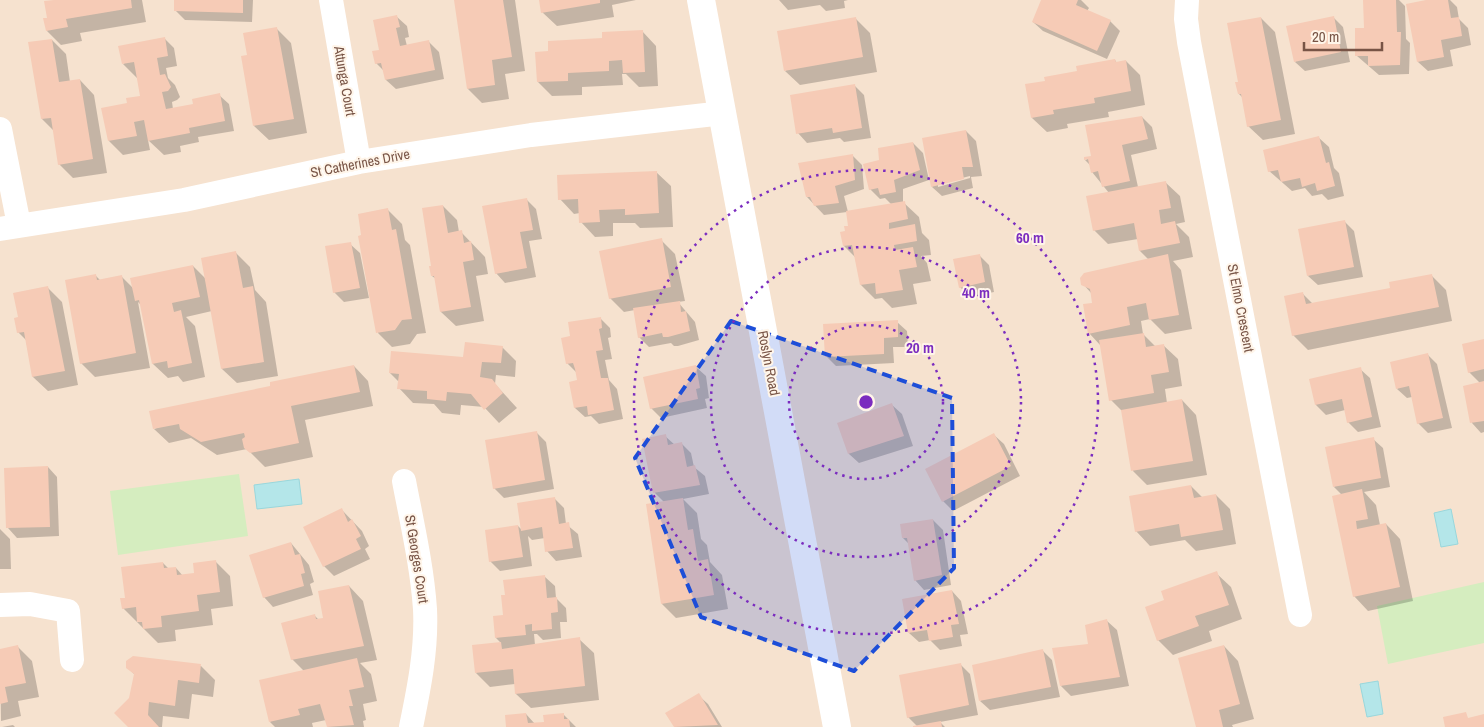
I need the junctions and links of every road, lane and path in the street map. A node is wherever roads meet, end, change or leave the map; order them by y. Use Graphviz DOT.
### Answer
graph roads {
  1 [pos="331,0"];
  2 [pos="701,0"];
  3 [pos="1187,0"];
  4 [pos="723,114"];
  5 [pos="0,129"];
  6 [pos="359,162"];
  7 [pos="10,227"];
  8 [pos="404,481"];
  9 [pos="0,605"];
  10 [pos="1300,615"];
  11 [pos="72,660"];
  12 [pos="411,727"];
  13 [pos="838,727"];
  1 -- 6 [label="street, Attunga Court"];
  2 -- 4 [label="street, Roslyn Road"];
  3 -- 10 [label="street, St Elmo Crescent"];
  4 -- 6 [label="street, St Catherines Drive"];
  4 -- 13 [label="street, Roslyn Road"];
  5 -- 7 [label="street"];
  6 -- 7 [label="street, St Catherines Drive"];
  8 -- 12 [label="street, St Georges Court"];
  9 -- 11 [label="street"];
}
